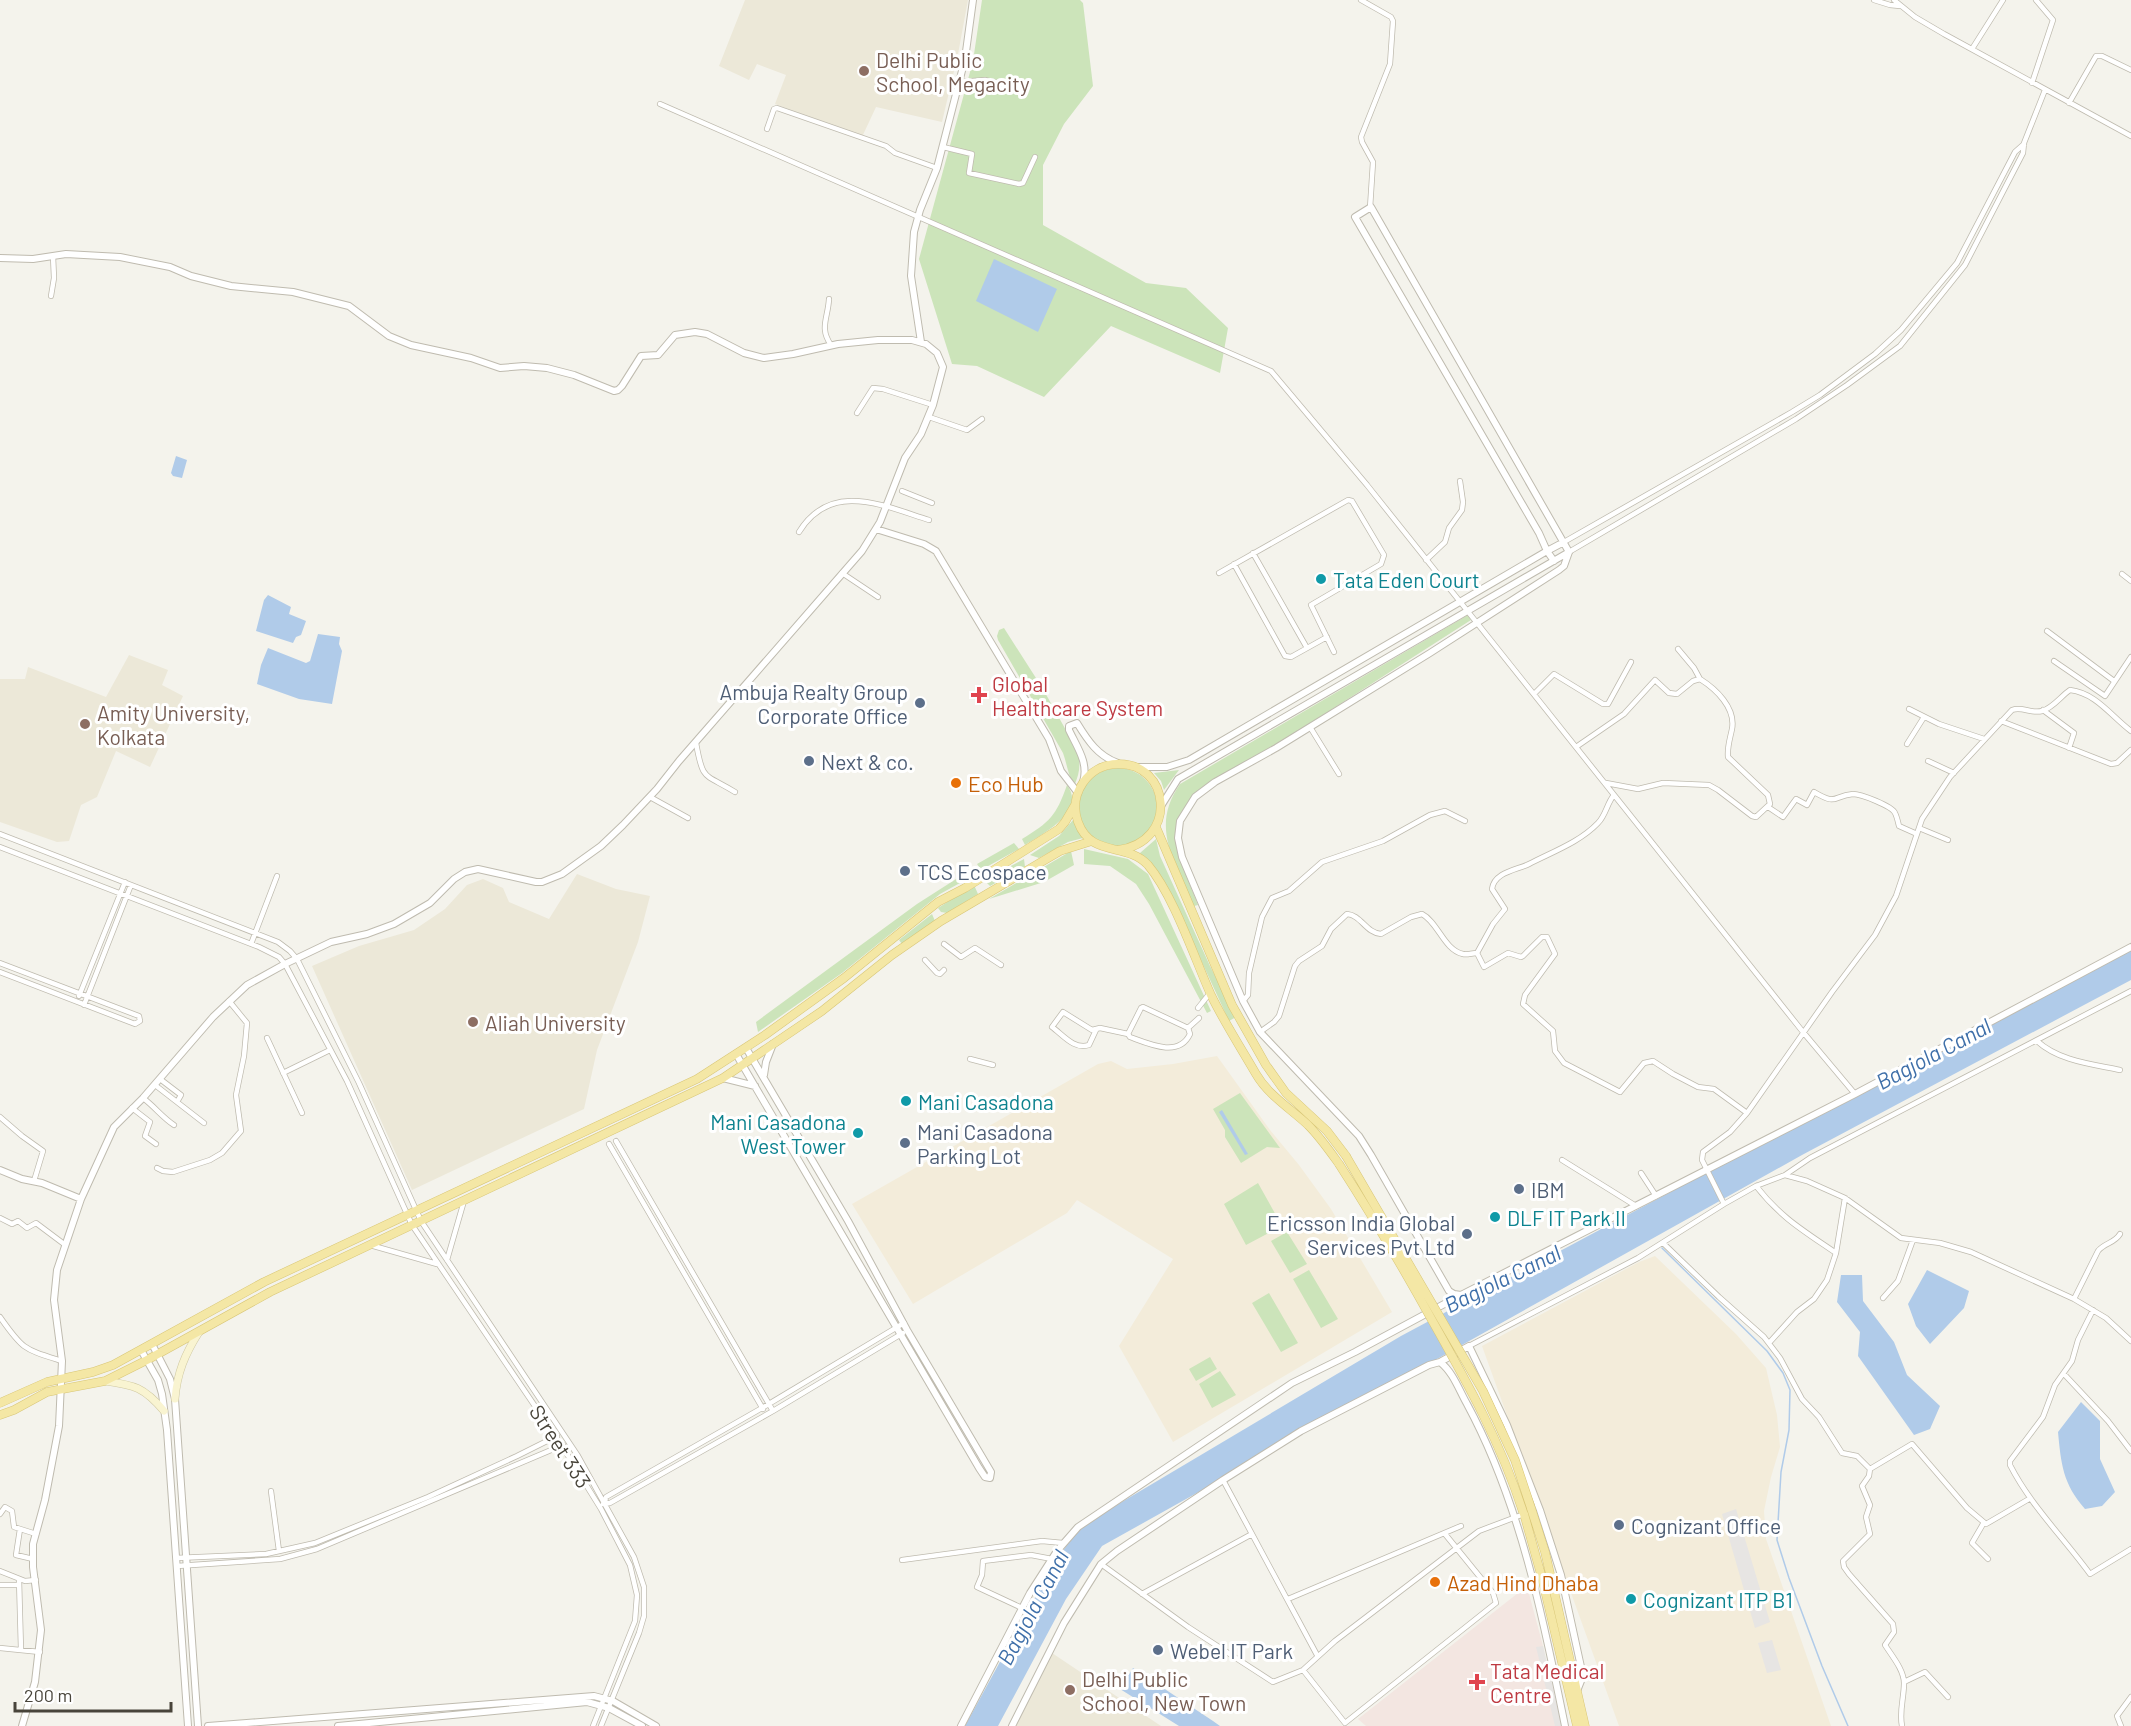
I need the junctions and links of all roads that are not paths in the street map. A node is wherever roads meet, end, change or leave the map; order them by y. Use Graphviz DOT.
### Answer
graph roads {
  1 [pos="974,0"];
  2 [pos="1361,0"];
  3 [pos="1874,0"];
  4 [pos="1894,0"];
  5 [pos="2003,0"];
  6 [pos="2036,0"];
  7 [pos="1900,6"];
  8 [pos="1972,49"];
  9 [pos="2131,70"];
  10 [pos="959,82"];
  11 [pos="2032,83"];
  12 [pos="1023,89"];
  13 [pos="2045,90"];
  14 [pos="2069,103"];
  15 [pos="660,104"];
  16 [pos="767,129"];
  17 [pos="2131,136"];
  18 [pos="2024,143"];
  19 [pos="943,147"];
  20 [pos="1035,157"];
  21 [pos="937,168"];
  22 [pos="1370,208"];
  23 [pos="918,216"];
  24 [pos="53,256"];
  25 [pos="0,258"];
  26 [pos="51,296"];
  27 [pos="829,299"];
  28 [pos="921,342"];
  29 [pos="831,345"];
  30 [pos="933,405"];
  31 [pos="857,413"];
  32 [pos="929,417"];
  33 [pos="982,419"];
  34 [pos="1460,481"];
  35 [pos="898,489"];
  36 [pos="932,503"];
  37 [pos="886,510"];
  38 [pos="929,520"];
  39 [pos="876,530"];
  40 [pos="799,532"];
  41 [pos="1563,542"];
  42 [pos="1547,551"];
  43 [pos="1569,552"];
  44 [pos="1253,553"];
  45 [pos="1426,560"];
  46 [pos="1554,561"];
  47 [pos="1234,564"];
  48 [pos="842,573"];
  49 [pos="1219,573"];
  50 [pos="2122,574"];
  51 [pos="2131,581"];
  52 [pos="878,597"];
  53 [pos="1460,602"];
  54 [pos="1468,611"];
  55 [pos="1477,621"];
  56 [pos="2047,631"];
  57 [pos="1327,637"];
  58 [pos="1307,648"];
  59 [pos="1678,649"];
  60 [pos="1334,652"];
  61 [pos="2131,657"];
  62 [pos="2054,661"];
  63 [pos="1631,663"];
  64 [pos="1700,679"];
  65 [pos="2114,681"];
  66 [pos="1534,694"];
  67 [pos="2105,696"];
  68 [pos="2101,703"];
  69 [pos="1909,709"];
  70 [pos="2043,710"];
  71 [pos="1924,717"];
  72 [pos="2001,721"];
  73 [pos="1310,727"];
  74 [pos="2131,731"];
  75 [pos="1984,738"];
  76 [pos="1907,744"];
  77 [pos="692,747"];
  78 [pos="1576,747"];
  79 [pos="2069,748"];
  80 [pos="2131,750"];
  81 [pos="1928,761"];
  82 [pos="1120,764"];
  83 [pos="1133,766"];
  84 [pos="1954,773"];
  85 [pos="1339,774"];
  86 [pos="1604,782"];
  87 [pos="1082,783"];
  88 [pos="735,792"];
  89 [pos="1077,793"];
  90 [pos="1614,795"];
  91 [pos="650,797"];
  92 [pos="1075,805"];
  93 [pos="1161,806"];
  94 [pos="1768,807"];
  95 [pos="688,818"];
  96 [pos="1465,821"];
  97 [pos="1156,827"];
  98 [pos="1918,831"];
  99 [pos="0,834"];
  100 [pos="1948,840"];
  101 [pos="1092,841"];
  102 [pos="0,847"];
  103 [pos="1118,850"];
  104 [pos="277,876"];
  105 [pos="125,882"];
  106 [pos="131,885"];
  107 [pos="120,893"];
  108 [pos="127,896"];
  109 [pos="1203,908"];
  110 [pos="1192,912"];
  111 [pos="255,933"];
  112 [pos="251,944"];
  113 [pos="944,944"];
  114 [pos="2131,947"];
  115 [pos="1477,952"];
  116 [pos="297,959"];
  117 [pos="924,960"];
  118 [pos="0,963"];
  119 [pos="285,964"];
  120 [pos="1001,965"];
  121 [pos="944,970"];
  122 [pos="0,972"];
  123 [pos="2131,992"];
  124 [pos="1210,993"];
  125 [pos="80,994"];
  126 [pos="87,996"];
  127 [pos="229,1001"];
  128 [pos="1242,1001"];
  129 [pos="76,1002"];
  130 [pos="84,1005"];
  131 [pos="1198,1008"];
  132 [pos="1198,1018"];
  133 [pos="1188,1028"];
  134 [pos="1096,1030"];
  135 [pos="1260,1032"];
  136 [pos="1803,1032"];
  137 [pos="1128,1034"];
  138 [pos="267,1038"];
  139 [pos="2037,1041"];
  140 [pos="773,1044"];
  141 [pos="746,1048"];
  142 [pos="330,1050"];
  143 [pos="736,1054"];
  144 [pos="753,1058"];
  145 [pos="970,1059"];
  146 [pos="743,1064"];
  147 [pos="993,1065"];
  148 [pos="2120,1070"];
  149 [pos="283,1073"];
  150 [pos="764,1077"];
  151 [pos="723,1078"];
  152 [pos="160,1079"];
  153 [pos="154,1085"];
  154 [pos="755,1086"];
  155 [pos="1855,1094"];
  156 [pos="143,1098"];
  157 [pos="177,1102"];
  158 [pos="132,1108"];
  159 [pos="302,1113"];
  160 [pos="1747,1113"];
  161 [pos="0,1117"];
  162 [pos="204,1123"];
  163 [pos="174,1125"];
  164 [pos="616,1141"];
  165 [pos="156,1144"];
  166 [pos="609,1144"];
  167 [pos="1562,1160"];
  168 [pos="157,1168"];
  169 [pos="0,1170"];
  170 [pos="1708,1170"];
  171 [pos="1641,1173"];
  172 [pos="1785,1175"];
  173 [pos="34,1181"];
  174 [pos="1756,1186"];
  175 [pos="1656,1196"];
  176 [pos="1845,1198"];
  177 [pos="81,1199"];
  178 [pos="464,1201"];
  179 [pos="1724,1204"];
  180 [pos="1636,1206"];
  181 [pos="415,1211"];
  182 [pos="406,1215"];
  183 [pos="0,1218"];
  184 [pos="421,1221"];
  185 [pos="412,1226"];
  186 [pos="2120,1234"];
  187 [pos="1913,1240"];
  188 [pos="1663,1243"];
  189 [pos="64,1244"];
  190 [pos="369,1245"];
  191 [pos="1836,1253"];
  192 [pos="447,1260"];
  193 [pos="437,1264"];
  194 [pos="1461,1295"];
  195 [pos="1883,1298"];
  196 [pos="2074,1299"];
  197 [pos="2093,1310"];
  198 [pos="0,1317"];
  199 [pos="904,1323"];
  200 [pos="896,1328"];
  201 [pos="201,1330"];
  202 [pos="907,1330"];
  203 [pos="900,1335"];
  204 [pos="2131,1341"];
  205 [pos="1769,1343"];
  206 [pos="152,1344"];
  207 [pos="1469,1346"];
  208 [pos="141,1350"];
  209 [pos="157,1354"];
  210 [pos="147,1360"];
  211 [pos="62,1361"];
  212 [pos="1440,1362"];
  213 [pos="2064,1374"];
  214 [pos="60,1379"];
  215 [pos="105,1381"];
  216 [pos="60,1389"];
  217 [pos="175,1399"];
  218 [pos="0,1403"];
  219 [pos="769,1404"];
  220 [pos="762,1408"];
  221 [pos="164,1411"];
  222 [pos="773,1411"];
  223 [pos="766,1414"];
  224 [pos="0,1415"];
  225 [pos="563,1433"];
  226 [pos="556,1436"];
  227 [pos="568,1442"];
  228 [pos="562,1446"];
  229 [pos="2131,1451"];
  230 [pos="1870,1469"];
  231 [pos="1223,1480"];
  232 [pos="271,1491"];
  233 [pos="2029,1499"];
  234 [pos="602,1504"];
  235 [pos="1526,1511"];
  236 [pos="0,1514"];
  237 [pos="1514,1517"];
  238 [pos="1983,1524"];
  239 [pos="1461,1527"];
  240 [pos="20,1529"];
  241 [pos="36,1534"];
  242 [pos="1252,1534"];
  243 [pos="1444,1534"];
  244 [pos="1063,1543"];
  245 [pos="1456,1548"];
  246 [pos="2131,1549"];
  247 [pos="279,1551"];
  248 [pos="186,1557"];
  249 [pos="176,1558"];
  250 [pos="33,1559"];
  251 [pos="1052,1559"];
  252 [pos="1988,1559"];
  253 [pos="902,1560"];
  254 [pos="1101,1564"];
  255 [pos="187,1565"];
  256 [pos="177,1566"];
  257 [pos="0,1571"];
  258 [pos="36,1580"];
  259 [pos="19,1582"];
  260 [pos="0,1585"];
  261 [pos="1142,1594"];
  262 [pos="1288,1599"];
  263 [pos="1022,1608"];
  264 [pos="0,1648"];
  265 [pos="21,1650"];
  266 [pos="40,1652"];
  267 [pos="1317,1656"];
  268 [pos="1302,1670"];
  269 [pos="1904,1682"];
  270 [pos="1577,1692"];
  271 [pos="1948,1697"];
  272 [pos="2131,1697"];
  273 [pos="603,1701"];
  274 [pos="613,1701"];
  275 [pos="609,1708"];
  276 [pos="1575,1723"];
  277 [pos="22,1726"];
  278 [pos="188,1726"];
  279 [pos="198,1726"];
  280 [pos="208,1726"];
  281 [pos="338,1726"];
  282 [pos="593,1726"];
  283 [pos="601,1726"];
  284 [pos="642,1726"];
  285 [pos="656,1726"];
  286 [pos="962,1726"];
  287 [pos="1012,1726"];
  288 [pos="1565,1726"];
  289 [pos="1585,1726"];
  290 [pos="1902,1726"];
  291 [pos="2121,1726"];
  1 -- 10 [label="street"];
  2 -- 22 [label="street"];
  3 -- 7 [label="street"];
  4 -- 7 [label="street"];
  5 -- 8 [label="street"];
  6 -- 11 [label="street"];
  7 -- 8 [label="street"];
  8 -- 11 [label="street"];
  9 -- 14 [label="street"];
  10 -- 12 [label="street"];
  10 -- 19 [label="street"];
  11 -- 13 [label="street"];
  13 -- 14 [label="street"];
  13 -- 18 [label="street"];
  14 -- 17 [label="street"];
  15 -- 23 [label="street"];
  16 -- 21 [label="street"];
  18 -- 41 [label="street"];
  18 -- 43 [label="street"];
  19 -- 20 [label="street"];
  19 -- 21 [label="street"];
  21 -- 23 [label="street"];
  22 -- 41 [label="street"];
  22 -- 42 [label="street"];
  23 -- 28 [label="street"];
  23 -- 45 [label="street"];
  24 -- 25 [label="street"];
  24 -- 26 [label="street"];
  24 -- 29 [label="street"];
  27 -- 29 [label="street"];
  28 -- 29 [label="street"];
  28 -- 30 [label="street"];
  30 -- 31 [label="street"];
  30 -- 32 [label="street"];
  32 -- 33 [label="street"];
  32 -- 35 [label="street"];
  34 -- 45 [label="street"];
  35 -- 36 [label="street"];
  35 -- 37 [label="street"];
  37 -- 38 [label="street"];
  37 -- 39 [label="street"];
  37 -- 40 [label="street"];
  39 -- 48 [label="street"];
  39 -- 89 [label="street"];
  41 -- 42 [label="street"];
  41 -- 43 [label="street"];
  42 -- 46 [label="street"];
  42 -- 53 [label="street"];
  43 -- 46 [label="street"];
  43 -- 55 [label="street"];
  44 -- 47 [label="street"];
  44 -- 57 [label="street"];
  44 -- 58 [label="street"];
  45 -- 53 [label="street"];
  46 -- 54 [label="street"];
  47 -- 49 [label="street"];
  47 -- 58 [label="street"];
  48 -- 52 [label="street"];
  48 -- 77 [label="street"];
  50 -- 51 [label="street"];
  53 -- 54 [label="street"];
  53 -- 83 [label="street"];
  54 -- 55 [label="street"];
  54 -- 93 [label="street"];
  55 -- 66 [label="street"];
  55 -- 73 [label="street"];
  56 -- 65 [label="street"];
  57 -- 58 [label="street"];
  57 -- 60 [label="street"];
  59 -- 64 [label="street"];
  61 -- 65 [label="street"];
  62 -- 67 [label="street"];
  63 -- 66 [label="street"];
  64 -- 78 [label="street"];
  64 -- 94 [label="street"];
  65 -- 67 [label="street"];
  66 -- 78 [label="street"];
  67 -- 68 [label="street"];
  68 -- 70 [label="street"];
  68 -- 74 [label="street"];
  69 -- 71 [label="street"];
  70 -- 72 [label="street"];
  70 -- 79 [label="street"];
  71 -- 75 [label="street"];
  71 -- 76 [label="street"];
  72 -- 75 [label="street"];
  72 -- 79 [label="street"];
  73 -- 85 [label="street"];
  73 -- 109 [label="street"];
  75 -- 84 [label="street"];
  77 -- 88 [label="street"];
  77 -- 91 [label="street"];
  78 -- 86 [label="street"];
  79 -- 80 [label="street"];
  81 -- 84 [label="street"];
  82 -- 83 [label="main road"];
  82 -- 87 [label="main road"];
  82 -- 87 [label="street"];
  83 -- 93 [label="main road"];
  84 -- 98 [label="street"];
  86 -- 90 [label="street"];
  86 -- 94 [label="street"];
  87 -- 89 [label="main road"];
  89 -- 92 [label="main road"];
  90 -- 115 [label="street"];
  90 -- 136 [label="street"];
  91 -- 95 [label="street"];
  91 -- 116 [label="street"];
  92 -- 101 [label="main road"];
  92 -- 141 [label="main road"];
  93 -- 97 [label="main road"];
  94 -- 98 [label="street"];
  96 -- 128 [label="street"];
  97 -- 103 [label="main road"];
  97 -- 110 [label="main road"];
  98 -- 100 [label="street"];
  98 -- 136 [label="street"];
  99 -- 105 [label="street"];
  101 -- 103 [label="main road"];
  101 -- 140 [label="main road"];
  102 -- 107 [label="street"];
  103 -- 124 [label="main road"];
  104 -- 111 [label="street"];
  105 -- 106 [label="street"];
  105 -- 107 [label="street"];
  106 -- 108 [label="street"];
  106 -- 111 [label="street"];
  107 -- 108 [label="street"];
  107 -- 125 [label="street"];
  108 -- 112 [label="street"];
  108 -- 126 [label="street"];
  109 -- 110 [label="street"];
  109 -- 128 [label="street"];
  110 -- 235 [label="main road, bridge"];
  111 -- 112 [label="street"];
  111 -- 116 [label="street"];
  112 -- 119 [label="street"];
  113 -- 120 [label="street"];
  114 -- 155 [label="street"];
  115 -- 135 [label="street"];
  115 -- 160 [label="street"];
  116 -- 119 [label="street"];
  116 -- 181 [label="street, Street 333"];
  117 -- 121 [label="street"];
  118 -- 125 [label="street"];
  119 -- 127 [label="street"];
  119 -- 142 [label="street, Street 333"];
  122 -- 129 [label="street"];
  123 -- 139 [label="street"];
  124 -- 131 [label="street"];
  124 -- 235 [label="main road, bridge"];
  125 -- 126 [label="street"];
  125 -- 129 [label="street"];
  126 -- 130 [label="street"];
  126 -- 130 [label="street"];
  127 -- 152 [label="street"];
  127 -- 168 [label="street"];
  128 -- 135 [label="street"];
  129 -- 130 [label="street"];
  132 -- 133 [label="street"];
  133 -- 137 [label="street"];
  133 -- 137 [label="street"];
  134 -- 134 [label="street"];
  134 -- 137 [label="street"];
  135 -- 194 [label="street"];
  136 -- 155 [label="street"];
  136 -- 160 [label="street"];
  138 -- 149 [label="street"];
  139 -- 148 [label="street"];
  139 -- 172 [label="street"];
  140 -- 144 [label="main road"];
  140 -- 150 [label="street"];
  141 -- 143 [label="main road"];
  141 -- 144 [label="street"];
  142 -- 149 [label="street"];
  142 -- 182 [label="street, Street 333"];
  143 -- 146 [label="street"];
  143 -- 181 [label="main road"];
  144 -- 146 [label="main road"];
  144 -- 150 [label="street"];
  145 -- 147 [label="street"];
  146 -- 151 [label="main road"];
  146 -- 154 [label="street"];
  149 -- 159 [label="street"];
  150 -- 199 [label="street"];
  151 -- 154 [label="street"];
  151 -- 178 [label="main road"];
  152 -- 153 [label="street"];
  152 -- 157 [label="street"];
  153 -- 156 [label="street"];
  153 -- 157 [label="street"];
  154 -- 200 [label="street"];
  155 -- 170 [label="street"];
  156 -- 158 [label="street"];
  156 -- 163 [label="street"];
  157 -- 162 [label="street"];
  158 -- 165 [label="street"];
  158 -- 177 [label="street"];
  160 -- 170 [label="street"];
  161 -- 173 [label="street"];
  164 -- 219 [label="street"];
  166 -- 220 [label="street"];
  167 -- 180 [label="street"];
  169 -- 173 [label="street"];
  170 -- 175 [label="street"];
  170 -- 179 [label="street"];
  171 -- 175 [label="street"];
  172 -- 174 [label="street"];
  172 -- 176 [label="street"];
  173 -- 177 [label="street"];
  174 -- 179 [label="street"];
  174 -- 191 [label="street"];
  175 -- 180 [label="street"];
  176 -- 187 [label="street"];
  176 -- 191 [label="street"];
  177 -- 189 [label="street"];
  178 -- 184 [label="main road"];
  178 -- 192 [label="street"];
  179 -- 188 [label="street"];
  180 -- 194 [label="street"];
  181 -- 182 [label="main road"];
  181 -- 184 [label="street, Street 333"];
  182 -- 185 [label="street, Street 333"];
  182 -- 206 [label="main road"];
  183 -- 189 [label="street"];
  184 -- 185 [label="main road"];
  184 -- 192 [label="street, Street 333"];
  185 -- 190 [label="main road"];
  185 -- 193 [label="street, Street 333"];
  186 -- 196 [label="street"];
  187 -- 195 [label="street"];
  187 -- 196 [label="street"];
  188 -- 205 [label="street"];
  188 -- 207 [label="street"];
  189 -- 211 [label="street"];
  190 -- 193 [label="street"];
  190 -- 201 [label="main road"];
  191 -- 205 [label="street"];
  192 -- 225 [label="street, Street 333"];
  193 -- 226 [label="street, Street 333"];
  194 -- 244 [label="street"];
  196 -- 197 [label="street"];
  197 -- 204 [label="street"];
  197 -- 213 [label="street"];
  198 -- 211 [label="street"];
  199 -- 200 [label="street"];
  199 -- 202 [label="street"];
  200 -- 203 [label="street"];
  200 -- 219 [label="street"];
  201 -- 209 [label="main road"];
  201 -- 217 [label="main road"];
  202 -- 203 [label="street"];
  202 -- 203 [label="street"];
  203 -- 222 [label="street"];
  205 -- 230 [label="street"];
  206 -- 208 [label="main road"];
  206 -- 209 [label="street"];
  207 -- 212 [label="street"];
  207 -- 270 [label="street"];
  208 -- 210 [label="street"];
  208 -- 214 [label="main road"];
  209 -- 210 [label="main road"];
  209 -- 217 [label="street"];
  210 -- 215 [label="main road"];
  210 -- 221 [label="street"];
  211 -- 214 [label="street"];
  212 -- 231 [label="street"];
  212 -- 237 [label="street"];
  213 -- 229 [label="street"];
  213 -- 233 [label="street"];
  214 -- 216 [label="street"];
  214 -- 218 [label="main road"];
  215 -- 216 [label="main road"];
  215 -- 221 [label="main road"];
  216 -- 224 [label="main road"];
  216 -- 241 [label="street"];
  217 -- 248 [label="street"];
  219 -- 220 [label="street"];
  219 -- 222 [label="street"];
  220 -- 223 [label="street"];
  220 -- 234 [label="street"];
  221 -- 249 [label="street"];
  222 -- 223 [label="street"];
  223 -- 234 [label="street"];
  225 -- 226 [label="street"];
  225 -- 227 [label="street, Street 333"];
  226 -- 228 [label="street, Street 333"];
  226 -- 247 [label="street"];
  227 -- 228 [label="street"];
  227 -- 234 [label="street, Street 333"];
  228 -- 234 [label="street, Street 333"];
  228 -- 255 [label="street"];
  230 -- 238 [label="street"];
  230 -- 269 [label="street"];
  231 -- 242 [label="street"];
  231 -- 254 [label="street"];
  232 -- 247 [label="street"];
  233 -- 238 [label="street"];
  233 -- 246 [label="street"];
  234 -- 273 [label="street, Street 333"];
  234 -- 274 [label="street, Street 333"];
  235 -- 237 [label="street"];
  235 -- 270 [label="main road"];
  235 -- 276 [label="main road"];
  236 -- 240 [label="street"];
  237 -- 245 [label="street"];
  237 -- 288 [label="street"];
  238 -- 252 [label="street"];
  239 -- 243 [label="street"];
  240 -- 241 [label="street"];
  240 -- 250 [label="street"];
  241 -- 250 [label="street"];
  242 -- 261 [label="street"];
  242 -- 262 [label="street"];
  243 -- 245 [label="street"];
  243 -- 262 [label="street"];
  244 -- 251 [label="street"];
  244 -- 253 [label="street"];
  245 -- 267 [label="street"];
  245 -- 268 [label="street"];
  247 -- 248 [label="street"];
  248 -- 249 [label="street"];
  248 -- 255 [label="street"];
  249 -- 256 [label="street"];
  250 -- 258 [label="street"];
  251 -- 263 [label="street"];
  251 -- 263 [label="street"];
  254 -- 261 [label="street"];
  254 -- 287 [label="street"];
  255 -- 256 [label="street"];
  255 -- 279 [label="street"];
  256 -- 278 [label="street"];
  257 -- 259 [label="street"];
  258 -- 259 [label="street"];
  258 -- 266 [label="street"];
  259 -- 260 [label="street"];
  259 -- 265 [label="street"];
  261 -- 268 [label="street"];
  262 -- 267 [label="street"];
  263 -- 286 [label="street"];
  264 -- 265 [label="street"];
  265 -- 266 [label="street"];
  266 -- 277 [label="street"];
  267 -- 268 [label="street"];
  269 -- 271 [label="street"];
  269 -- 290 [label="street"];
  270 -- 289 [label="main road"];
  272 -- 291 [label="street"];
  273 -- 274 [label="street"];
  273 -- 275 [label="street"];
  273 -- 280 [label="street"];
  273 -- 281 [label="street"];
  273 -- 282 [label="street, Street 333"];
  274 -- 275 [label="street, Street 333"];
  274 -- 285 [label="street"];
  275 -- 283 [label="street"];
  275 -- 284 [label="street"];
}
